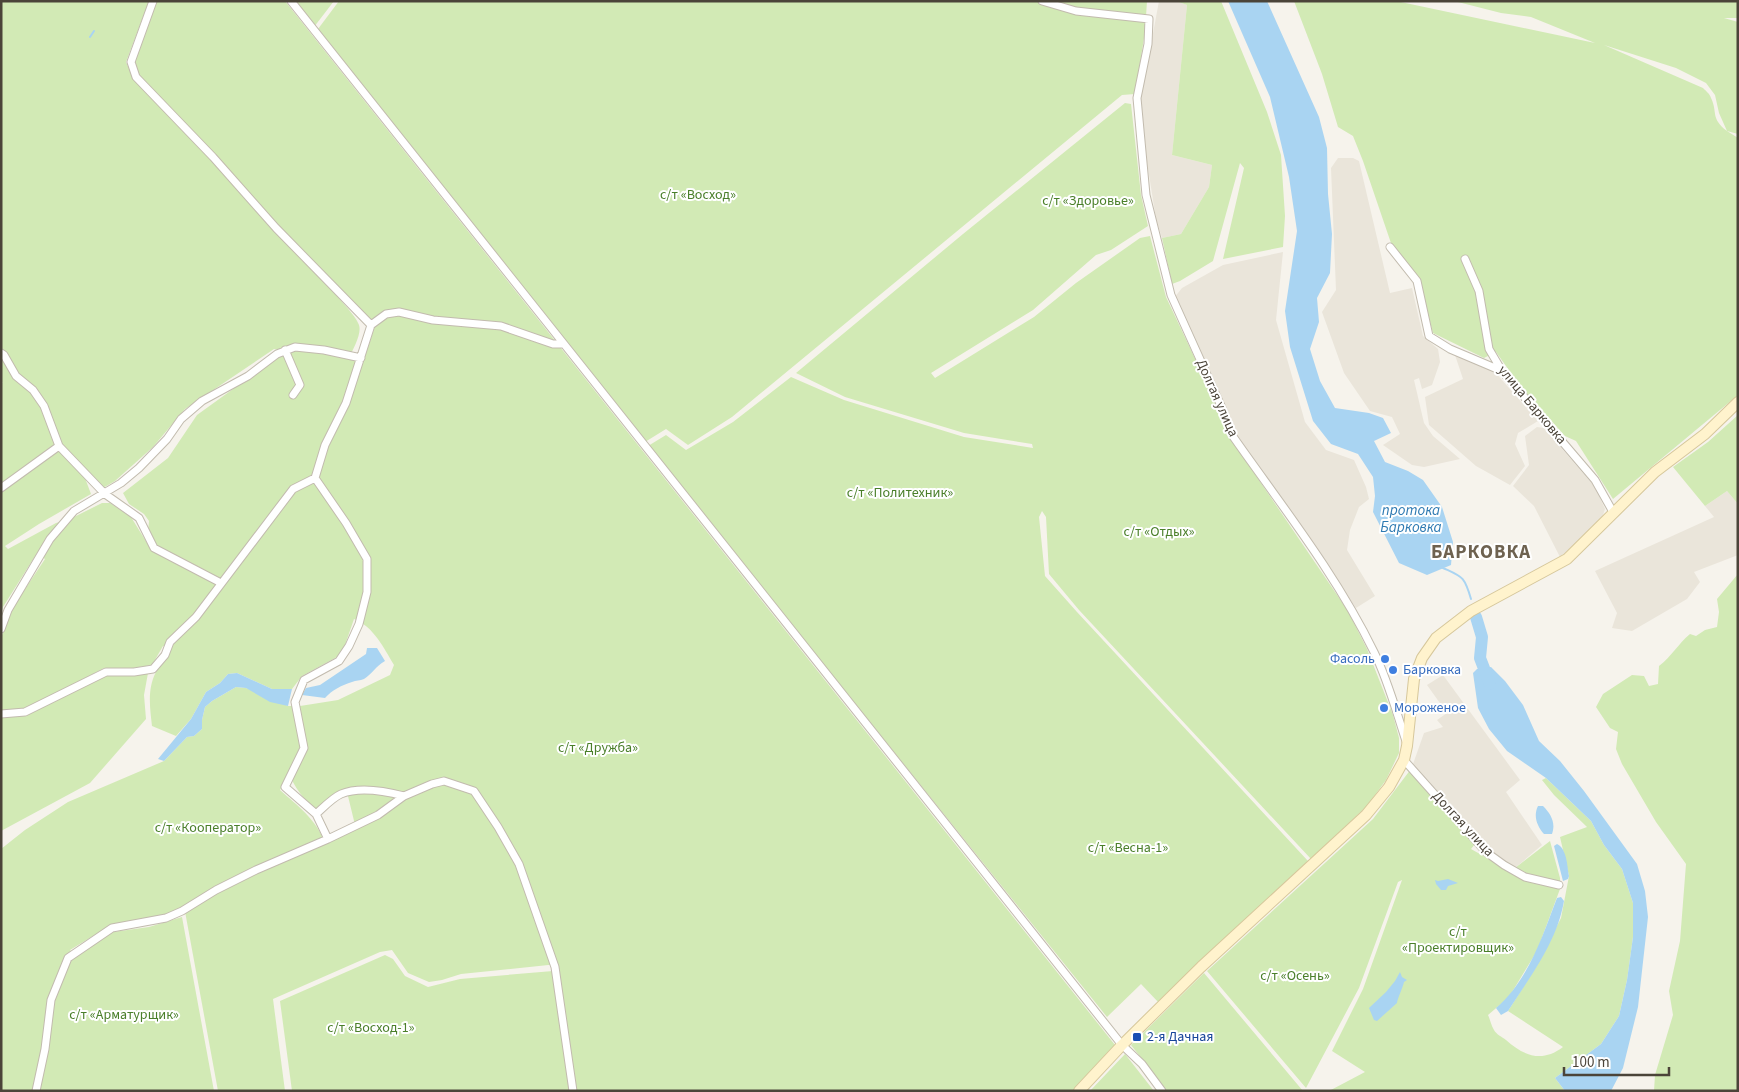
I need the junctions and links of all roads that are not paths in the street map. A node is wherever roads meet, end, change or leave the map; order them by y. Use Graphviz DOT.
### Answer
graph roads {
  1 [pos="153,1"];
  2 [pos="291,1"];
  3 [pos="1042,1"];
  4 [pos="1390,248"];
  5 [pos="1465,259"];
  6 [pos="371,325"];
  7 [pos="562,344"];
  8 [pos="285,350"];
  9 [pos="1,353"];
  10 [pos="361,358"];
  11 [pos="1502,372"];
  12 [pos="294,395"];
  13 [pos="1738,402"];
  14 [pos="59,446"];
  15 [pos="315,478"];
  16 [pos="1,488"];
  17 [pos="105,494"];
  18 [pos="1613,512"];
  19 [pos="221,584"];
  20 [pos="1,629"];
  21 [pos="1,714"];
  22 [pos="1407,746"];
  23 [pos="1404,760"];
  24 [pos="404,796"];
  25 [pos="316,814"];
  26 [pos="328,839"];
  27 [pos="1559,885"];
  28 [pos="1122,1045"];
  29 [pos="36,1091"];
  30 [pos="573,1091"];
  31 [pos="1079,1091"];
  32 [pos="1162,1091"];
  1 -- 6 [label="street"];
  2 -- 7 [label="street"];
  3 -- 22 [label="street, Долгая улица"];
  4 -- 11 [label="street"];
  5 -- 11 [label="street, улица Барковка"];
  6 -- 7 [label="street"];
  6 -- 10 [label="street"];
  7 -- 28 [label="street"];
  8 -- 10 [label="street"];
  8 -- 12 [label="street"];
  8 -- 17 [label="street"];
  9 -- 14 [label="street"];
  10 -- 15 [label="street"];
  11 -- 18 [label="street, улица Барковка"];
  13 -- 18 [label="main road"];
  14 -- 16 [label="street"];
  14 -- 17 [label="street"];
  15 -- 19 [label="street"];
  15 -- 25 [label="street"];
  17 -- 19 [label="street"];
  17 -- 20 [label="street"];
  18 -- 22 [label="main road"];
  19 -- 21 [label="street"];
  22 -- 23 [label="main road"];
  23 -- 27 [label="street, Долгая улица"];
  23 -- 28 [label="main road"];
  24 -- 25 [label="street"];
  24 -- 26 [label="street"];
  24 -- 30 [label="street"];
  25 -- 26 [label="street"];
  26 -- 29 [label="street"];
  28 -- 31 [label="main road"];
  28 -- 32 [label="street"];
}
